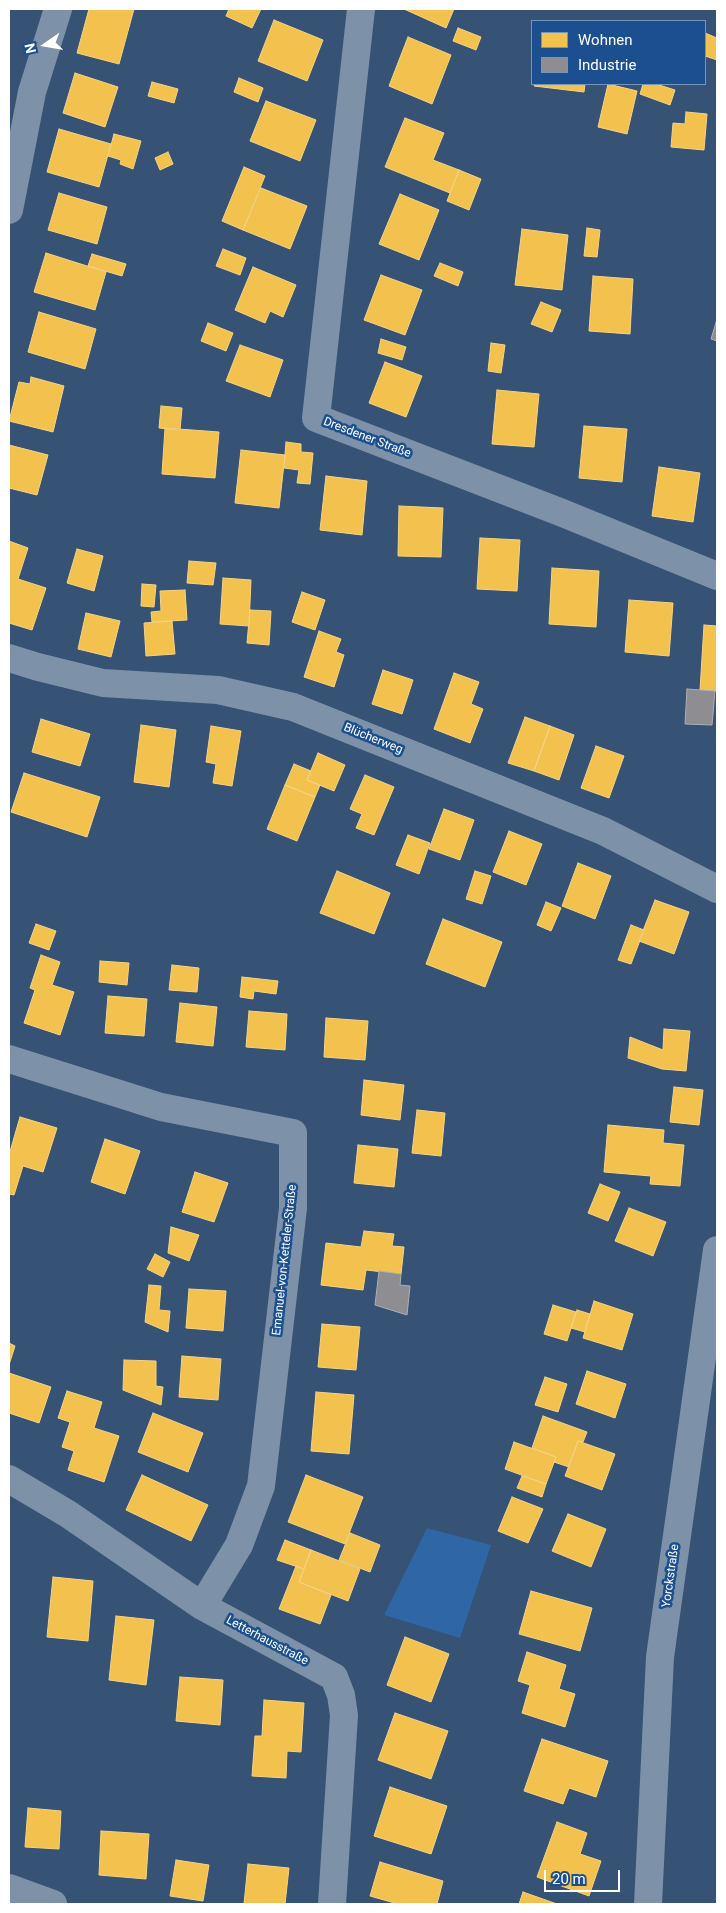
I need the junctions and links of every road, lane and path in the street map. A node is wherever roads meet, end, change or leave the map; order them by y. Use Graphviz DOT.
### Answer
graph roads {
  1 [pos="58,9"];
  2 [pos="361,9"];
  3 [pos="9,210"];
  4 [pos="717,576"];
  5 [pos="9,658"];
  6 [pos="717,889"];
  7 [pos="9,1059"];
  8 [pos="717,1250"];
  9 [pos="9,1479"];
  10 [pos="202,1606"];
  11 [pos="9,1888"];
  12 [pos="53,1904"];
  13 [pos="332,1904"];
  14 [pos="648,1904"];
  1 -- 3 [label="street"];
  2 -- 4 [label="street, Dresdener Straße"];
  5 -- 6 [label="street, Blücherweg"];
  7 -- 10 [label="street, Emanuel-von-Ketteler-Straße"];
  8 -- 14 [label="street, Yorckstraße"];
  9 -- 10 [label="street, Letterhausstraße"];
  10 -- 13 [label="street, Letterhausstraße"];
  11 -- 12 [label="street"];
}
